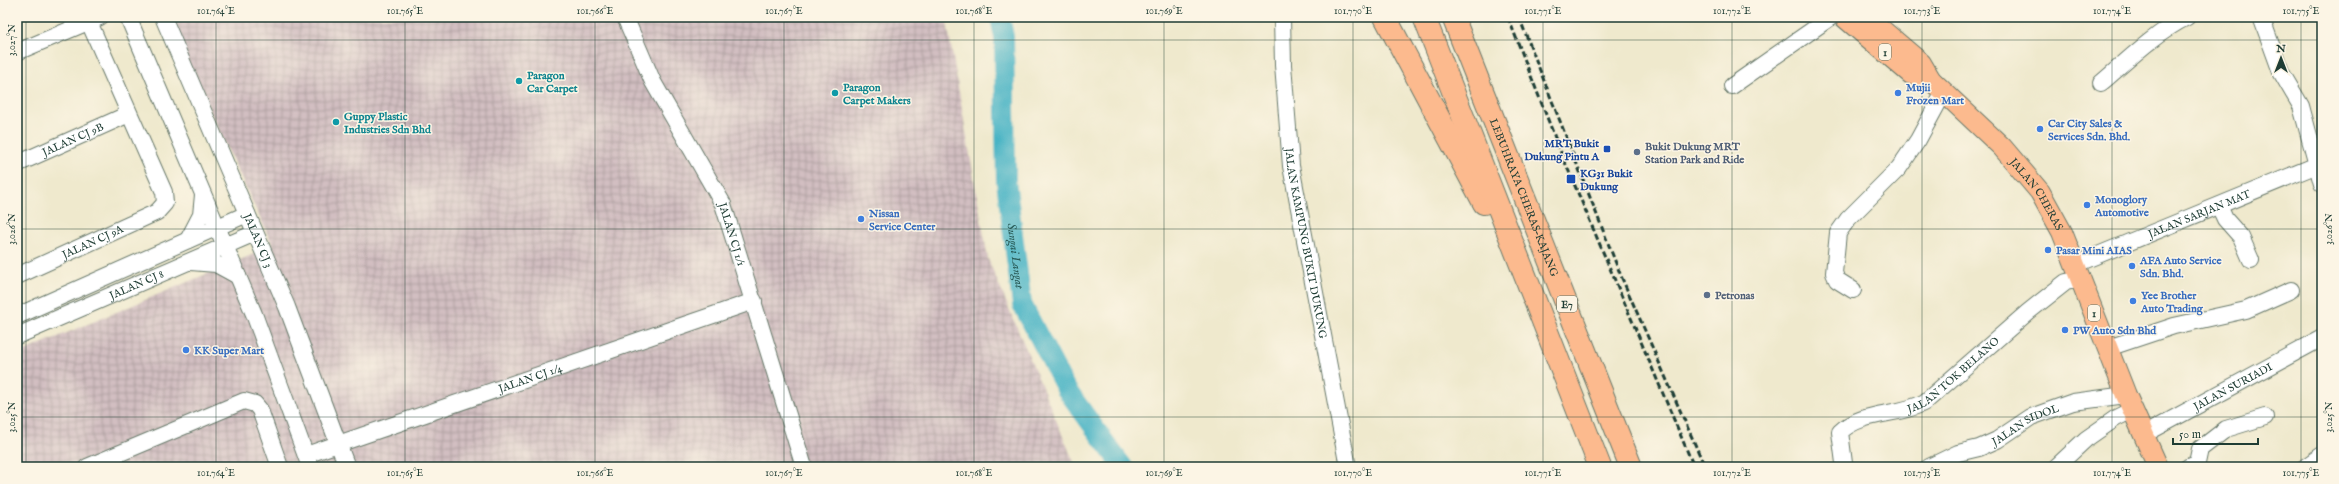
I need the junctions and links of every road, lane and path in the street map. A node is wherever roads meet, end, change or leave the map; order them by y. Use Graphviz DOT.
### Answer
graph roads {
  1 [pos="128,17"];
  2 [pos="163,17"];
  3 [pos="625,17"];
  4 [pos="1282,17"];
  5 [pos="1385,17"];
  6 [pos="1424,17"];
  7 [pos="1453,17"];
  8 [pos="1831,17"];
  9 [pos="1844,17"];
  10 [pos="1867,17"];
  11 [pos="1882,17"];
  12 [pos="2187,17"];
  13 [pos="2261,17"];
  14 [pos="94,20"];
  15 [pos="1889,36"];
  16 [pos="17,52"];
  17 [pos="2101,83"];
  18 [pos="1732,86"];
  19 [pos="1937,86"];
  20 [pos="129,114"];
  21 [pos="17,164"];
  22 [pos="2318,164"];
  23 [pos="2322,184"];
  24 [pos="204,194"];
  25 [pos="2219,206"];
  26 [pos="247,214"];
  27 [pos="218,227"];
  28 [pos="255,233"];
  29 [pos="188,240"];
  30 [pos="226,245"];
  31 [pos="2251,260"];
  32 [pos="185,263"];
  33 [pos="2079,271"];
  34 [pos="17,276"];
  35 [pos="238,276"];
  36 [pos="1853,290"];
  37 [pos="2291,290"];
  38 [pos="1534,295"];
  39 [pos="754,300"];
  40 [pos="17,316"];
  41 [pos="17,336"];
  42 [pos="2322,338"];
  43 [pos="2108,348"];
  44 [pos="2129,402"];
  45 [pos="2265,417"];
  46 [pos="2143,435"];
  47 [pos="339,444"];
  48 [pos="2322,455"];
  49 [pos="308,461"];
  50 [pos="1844,463"];
  51 [pos="87,467"];
  52 [pos="280,467"];
  53 [pos="347,467"];
  54 [pos="804,467"];
  55 [pos="1348,467"];
  56 [pos="1600,467"];
  57 [pos="1631,467"];
  58 [pos="1929,467"];
  59 [pos="2056,467"];
  60 [pos="2158,467"];
  61 [pos="2188,467"];
  62 [pos="2305,467"];
  1 -- 24 [label="street"];
  2 -- 26 [label="street, JALAN CJ 3"];
  3 -- 39 [label="street, JALAN CJ 1/1"];
  4 -- 55 [label="street, JALAN KAMPUNG BUKIT DUKUNG"];
  5 -- 38 [label="highway"];
  6 -- 38 [label="highway, E7"];
  7 -- 57 [label="highway, LEBUHRAYA CHERAS–KAJANG / E7"];
  8 -- 18 [label="street"];
  9 -- 19 [label="main road, JALAN CHERAS / 1"];
  10 -- 15 [label="main road, JALAN CHERAS / 1"];
  11 -- 15 [label="main road"];
  12 -- 17 [label="street"];
  13 -- 22 [label="street"];
  14 -- 16 [label="street"];
  14 -- 20 [label="street"];
  15 -- 19 [label="main road, JALAN CHERAS / 1"];
  19 -- 33 [label="main road, JALAN CHERAS / 1"];
  19 -- 36 [label="street"];
  20 -- 21 [label="street, JALAN CJ 9B"];
  20 -- 34 [label="street, JALAN CJ 9A"];
  22 -- 23 [label="street"];
  22 -- 25 [label="street, JALAN SARJAN MAT"];
  24 -- 27 [label="street"];
  24 -- 29 [label="street"];
  25 -- 31 [label="street"];
  25 -- 33 [label="street, JALAN SARJAN MAT"];
  26 -- 27 [label="street, JALAN CJ 8"];
  26 -- 28 [label="street, JALAN CJ 3"];
  27 -- 29 [label="street, JALAN CJ 8"];
  27 -- 30 [label="street"];
  28 -- 30 [label="street, JALAN CJ 8"];
  28 -- 47 [label="street, JALAN CJ 3"];
  29 -- 40 [label="street, JALAN CJ 8"];
  30 -- 32 [label="street, JALAN CJ 8"];
  30 -- 35 [label="street"];
  32 -- 35 [label="street"];
  32 -- 41 [label="street, JALAN CJ 8"];
  33 -- 43 [label="main road, JALAN CHERAS / 1"];
  33 -- 50 [label="street, JALAN TOK BELANO"];
  35 -- 49 [label="street"];
  37 -- 43 [label="street"];
  38 -- 56 [label="highway, E7"];
  39 -- 47 [label="street, JALAN CJ 1/4"];
  39 -- 54 [label="street, JALAN CJ 1/1"];
  42 -- 46 [label="street, JALAN SURIADI"];
  43 -- 44 [label="main road, JALAN CHERAS / 1"];
  44 -- 46 [label="main road, JALAN CHERAS / 1"];
  44 -- 58 [label="street, JALAN SIDOL"];
  44 -- 59 [label="street"];
  45 -- 61 [label="street"];
  46 -- 60 [label="main road, JALAN CHERAS / 1"];
  47 -- 49 [label="street, JALAN CJ 1/4"];
  47 -- 53 [label="street, JALAN CJ 3"];
  48 -- 62 [label="street"];
  51 -- 52 [label="street"];
}
